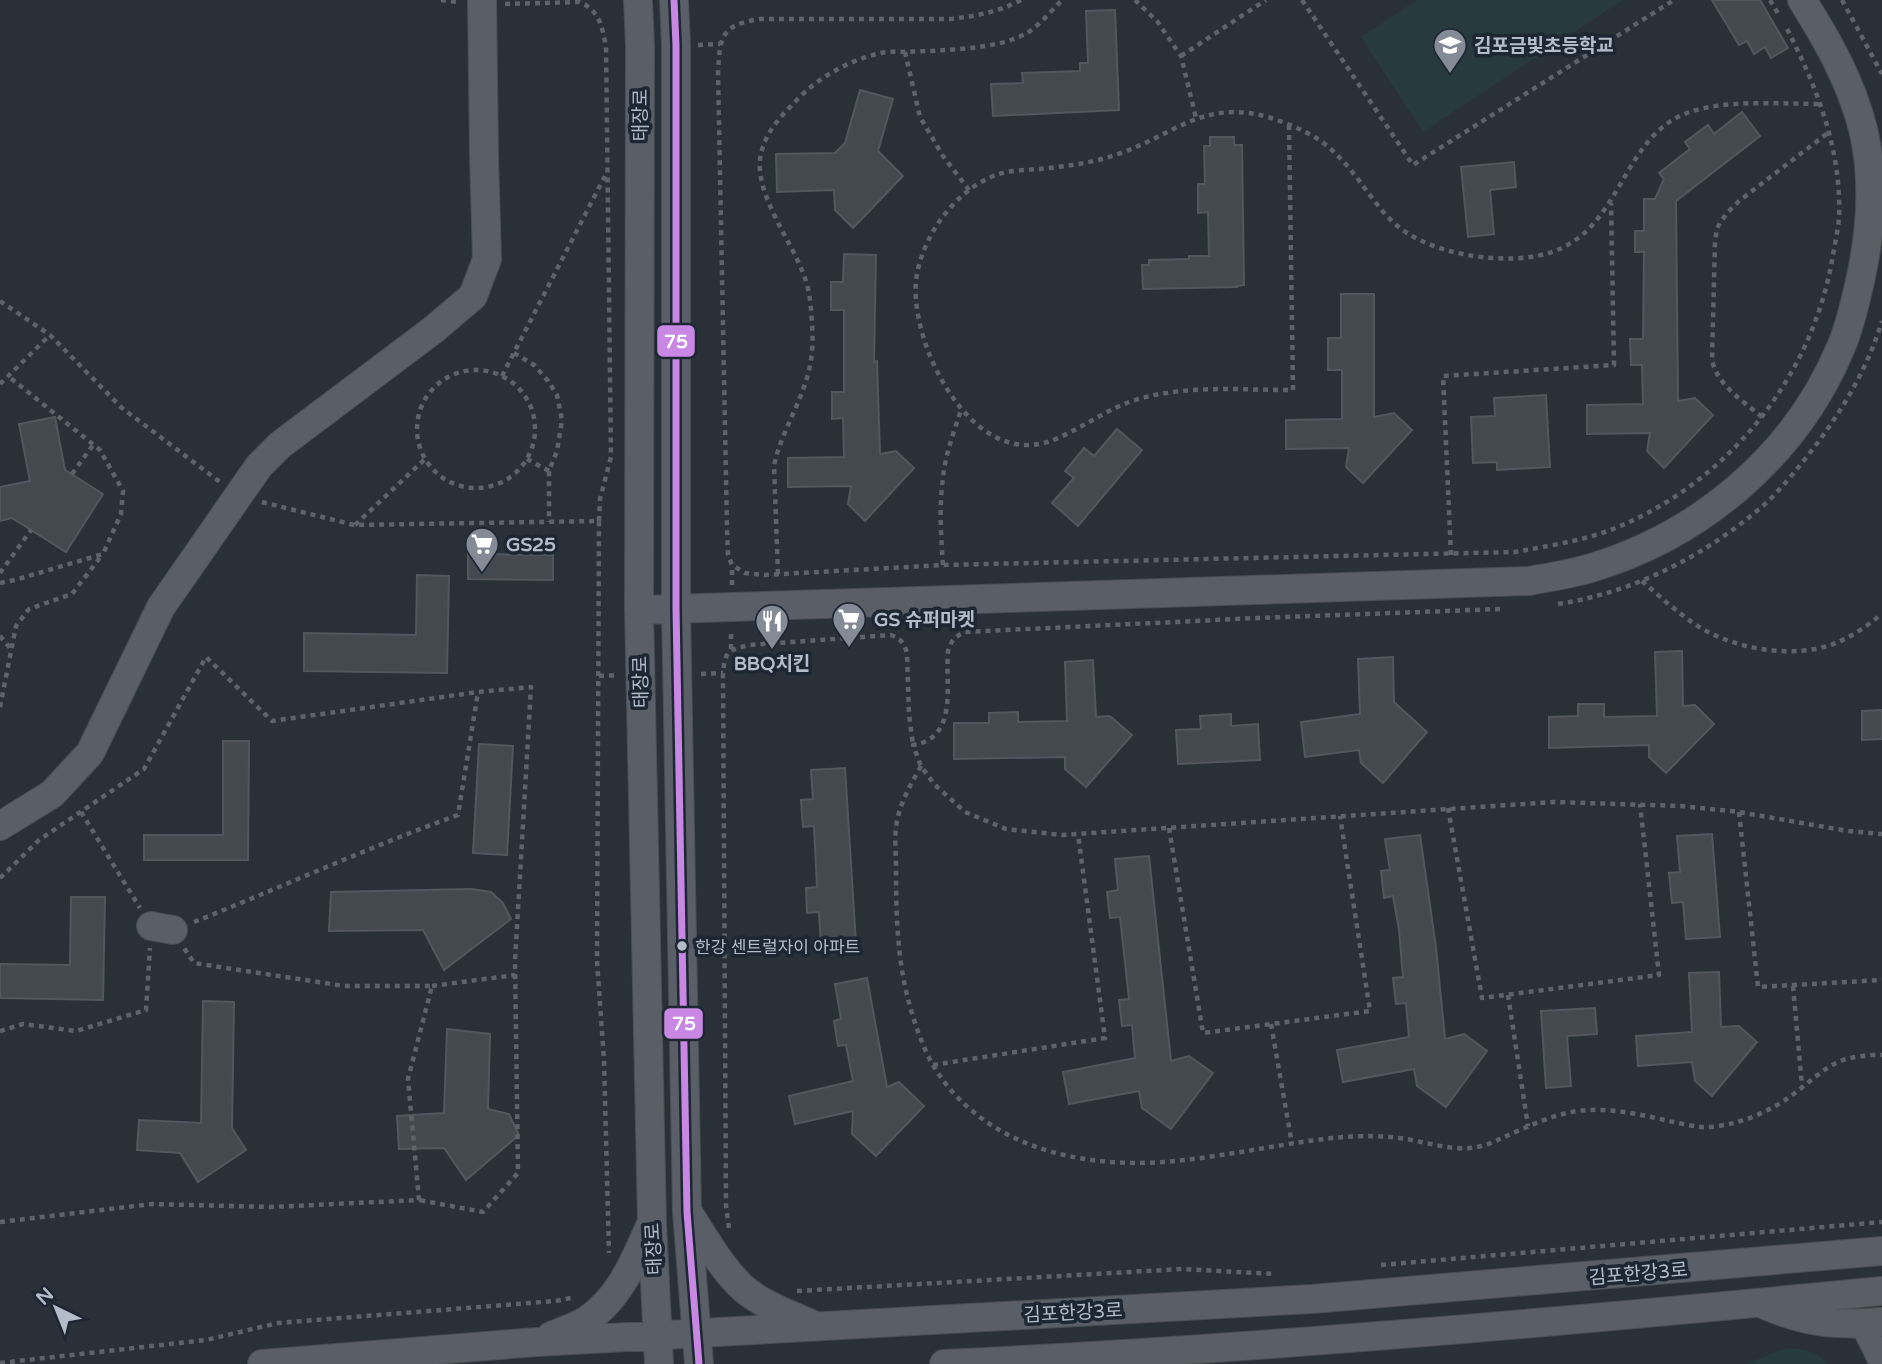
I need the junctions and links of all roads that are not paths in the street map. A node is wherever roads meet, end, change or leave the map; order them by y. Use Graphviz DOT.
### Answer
graph roads {
  1 [pos="638,0"];
  2 [pos="674,0"];
  3 [pos="1802,0"];
  4 [pos="482,2"];
  5 [pos="676,608"];
  6 [pos="639,610"];
  7 [pos="0,826"];
  8 [pos="687,1212"];
  9 [pos="652,1223"];
  10 [pos="1882,1251"];
  11 [pos="1882,1291"];
  12 [pos="1757,1303"];
  13 [pos="1873,1322"];
  14 [pos="817,1326"];
  15 [pos="697,1333"];
  16 [pos="657,1336"];
  17 [pos="537,1342"];
  18 [pos="1882,1359"];
  19 [pos="262,1364"];
  20 [pos="659,1364"];
  21 [pos="699,1364"];
  22 [pos="944,1364"];
  1 -- 6 [label="street, 태장로"];
  2 -- 5 [label="street"];
  3 -- 5 [label="street"];
  4 -- 7 [label="street"];
  5 -- 6 [label="street"];
  5 -- 8 [label="street"];
  6 -- 9 [label="street, 태장로"];
  8 -- 14 [label="street"];
  8 -- 15 [label="street"];
  9 -- 16 [label="street, 태장로"];
  9 -- 17 [label="street"];
  10 -- 14 [label="street, 김포한강3로"];
  11 -- 12 [label="street, 김포한강3로"];
  12 -- 13 [label="street"];
  12 -- 22 [label="street, 김포한강3로"];
  13 -- 18 [label="street"];
  14 -- 15 [label="street, 김포한강3로"];
  15 -- 16 [label="street, 김포한강3로"];
  15 -- 21 [label="street"];
  16 -- 17 [label="street, 김포한강3로"];
  16 -- 20 [label="street, 태장로"];
  17 -- 19 [label="street, 김포한강3로"];
}
